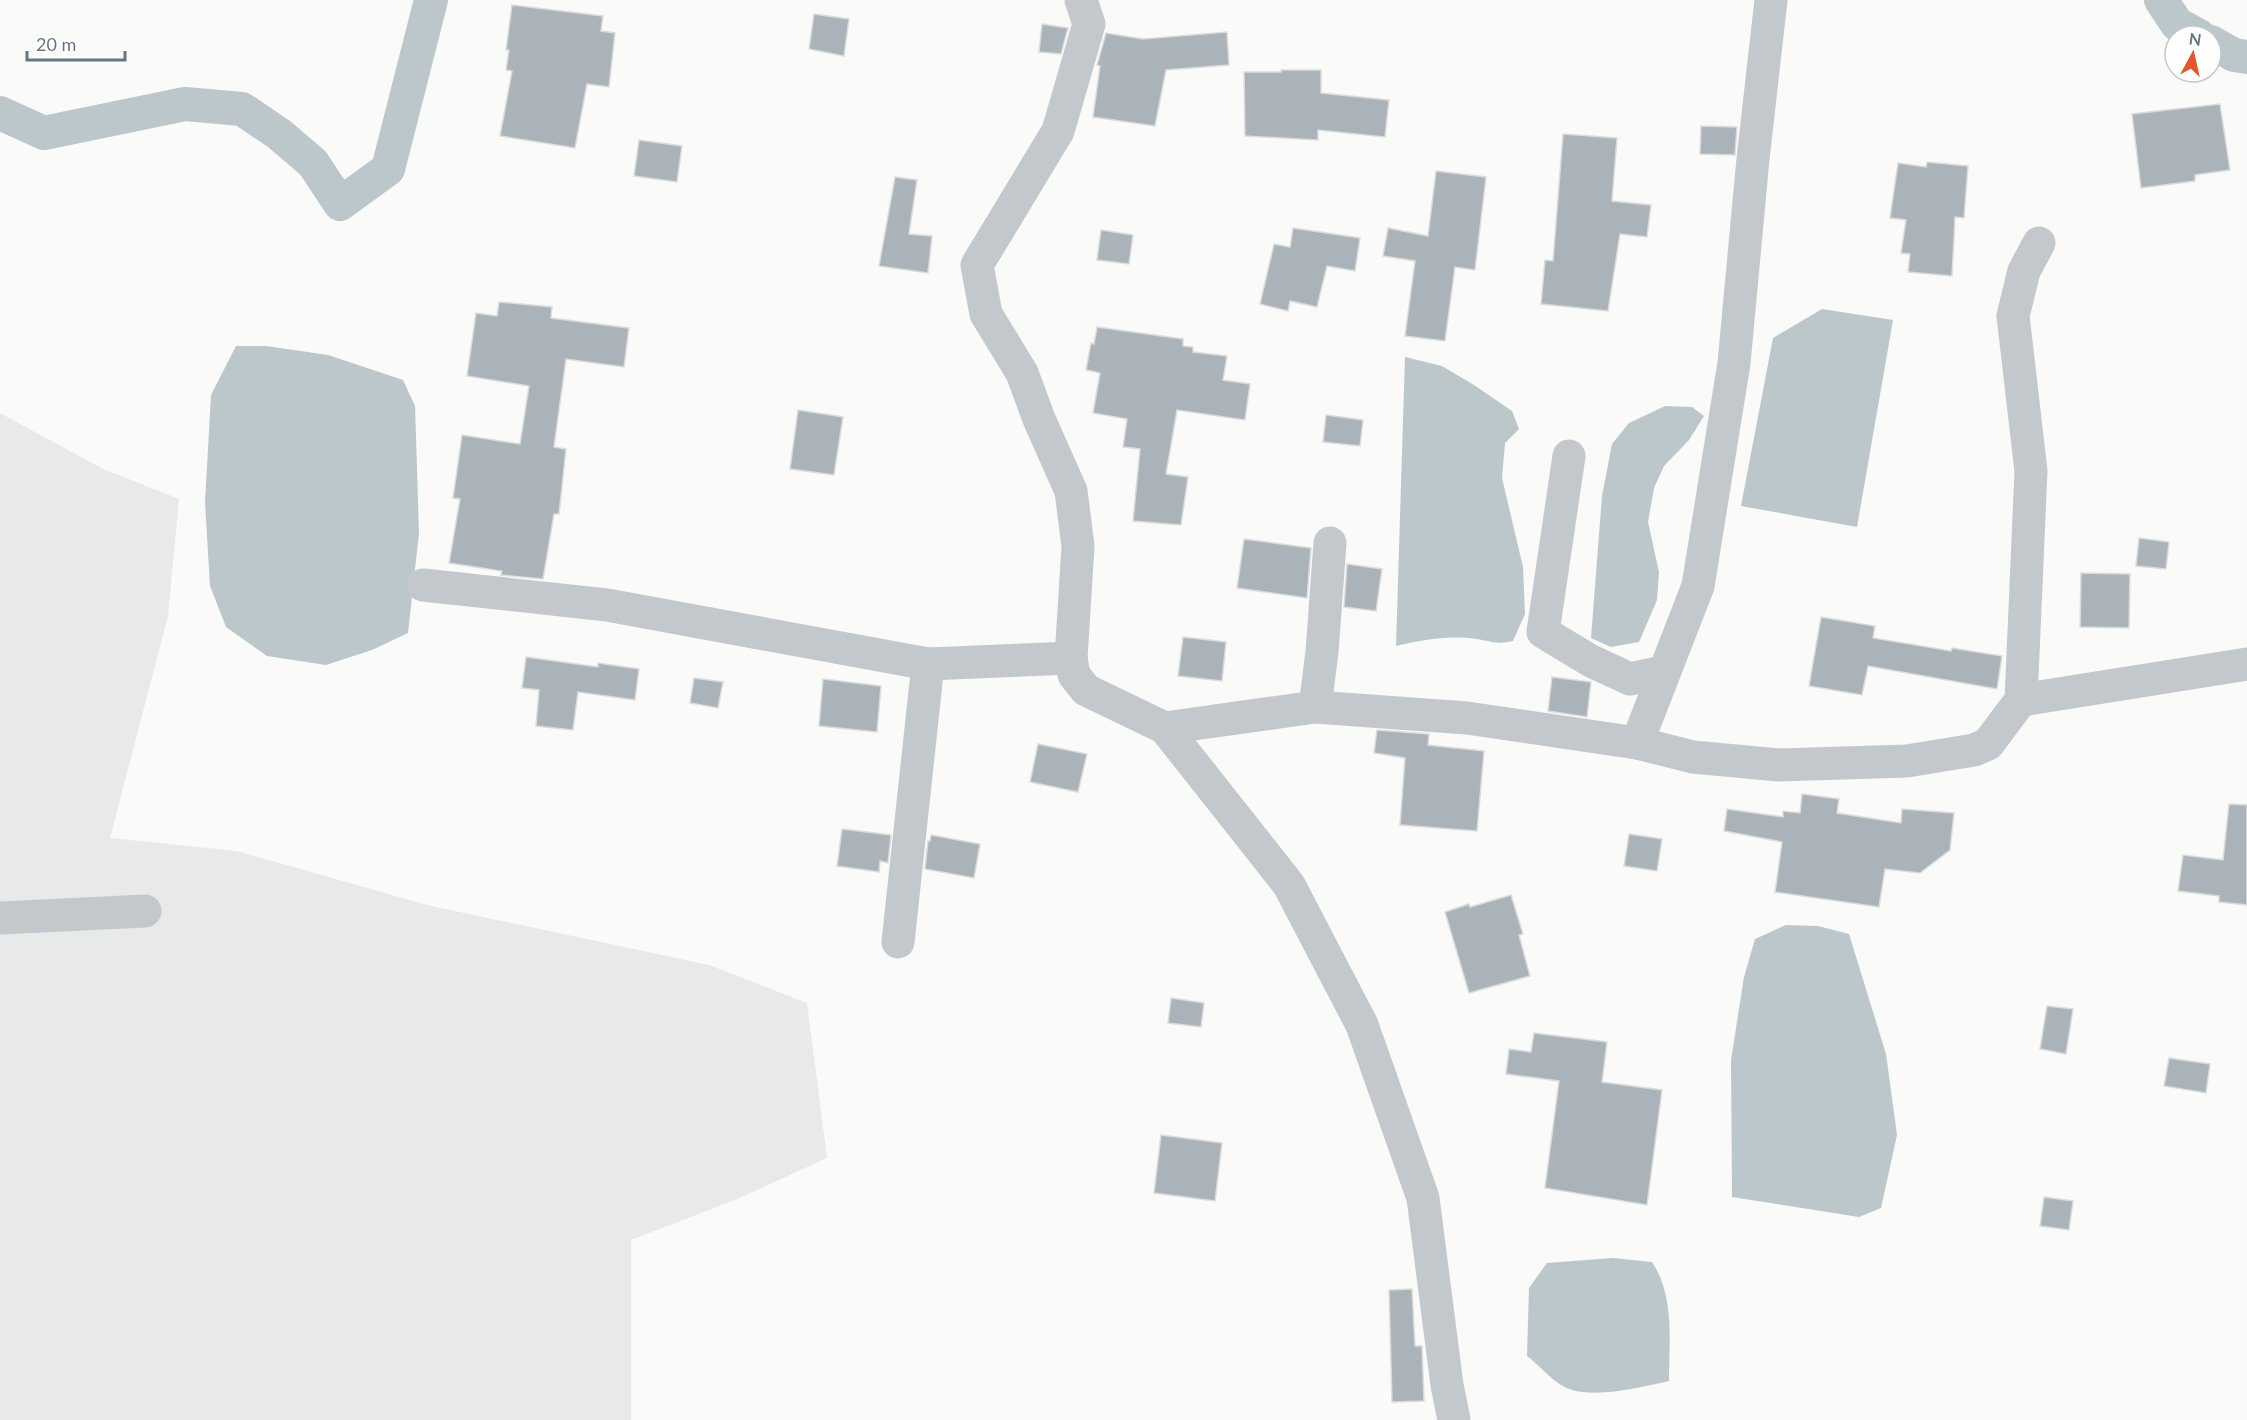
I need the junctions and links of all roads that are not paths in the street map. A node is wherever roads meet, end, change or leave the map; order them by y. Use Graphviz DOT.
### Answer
graph roads {
  1 [pos="1081,0"];
  2 [pos="1771,0"];
  3 [pos="2039,243"];
  4 [pos="1569,456"];
  5 [pos="1330,543"];
  6 [pos="423,585"];
  7 [pos="1071,658"];
  8 [pos="928,664"];
  9 [pos="2247,664"];
  10 [pos="1663,672"];
  11 [pos="2021,700"];
  12 [pos="1315,707"];
  13 [pos="1165,728"];
  14 [pos="1636,743"];
  15 [pos="145,911"];
  16 [pos="0,918"];
  17 [pos="898,942"];
  18 [pos="1454,1420"];
  1 -- 7 [label="street"];
  2 -- 10 [label="street"];
  3 -- 11 [label="street"];
  4 -- 10 [label="street"];
  5 -- 12 [label="street"];
  6 -- 8 [label="street"];
  7 -- 8 [label="street"];
  7 -- 13 [label="street"];
  8 -- 17 [label="street"];
  9 -- 11 [label="street"];
  10 -- 14 [label="street"];
  11 -- 14 [label="street"];
  12 -- 13 [label="street"];
  12 -- 14 [label="street"];
  13 -- 18 [label="street"];
  15 -- 16 [label="street"];
}
